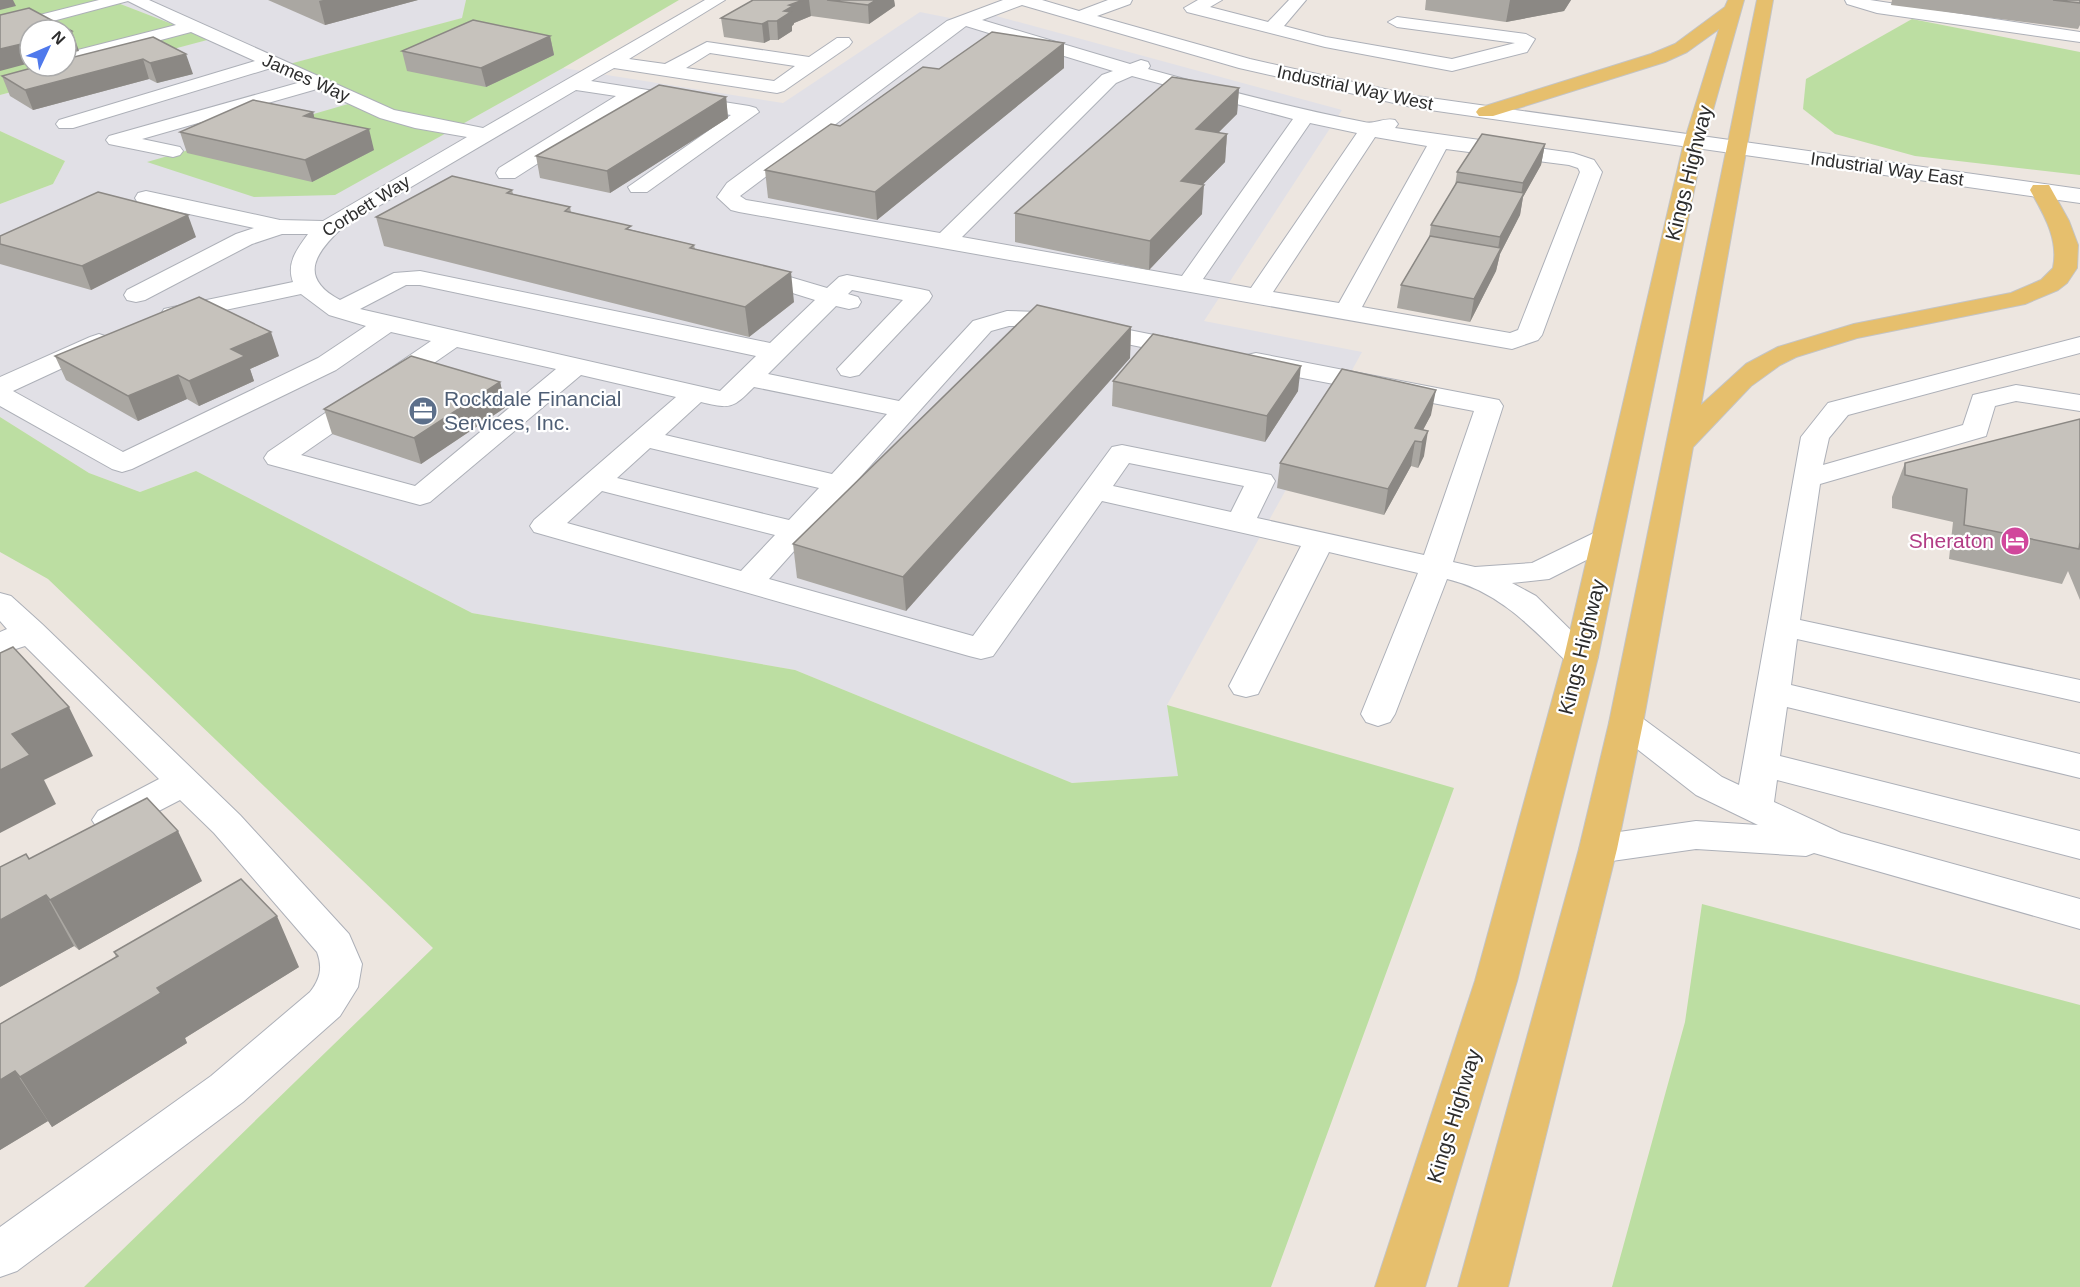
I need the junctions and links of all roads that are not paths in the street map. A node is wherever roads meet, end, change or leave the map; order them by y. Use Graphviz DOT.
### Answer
graph roads {
  1 [pos="120,0"];
  2 [pos="135,0"];
  3 [pos="717,0"];
  4 [pos="1021,0"];
  5 [pos="1124,0"];
  6 [pos="1214,0"];
  7 [pos="1298,0"];
  8 [pos="1765,0"];
  9 [pos="1853,0"];
  10 [pos="1735,5"];
  11 [pos="66,7"];
  12 [pos="1080,16"];
  13 [pos="0,17"];
  14 [pos="963,20"];
  15 [pos="82,24"];
  16 [pos="192,26"];
  17 [pos="0,30"];
  18 [pos="1271,30"];
  19 [pos="102,34"];
  20 [pos="2080,37"];
  21 [pos="843,42"];
  22 [pos="122,44"];
  23 [pos="1191,48"];
  24 [pos="1376,51"];
  25 [pos="78,56"];
  26 [pos="272,62"];
  27 [pos="613,62"];
  28 [pos="813,63"];
  29 [pos="669,70"];
  30 [pos="1130,70"];
  31 [pos="318,83"];
  32 [pos="574,84"];
  33 [pos="633,94"];
  34 [pos="1382,95"];
  35 [pos="1416,102"];
  36 [pos="1486,112"];
  37 [pos="1305,116"];
  38 [pos="66,124"];
  39 [pos="1369,130"];
  40 [pos="484,134"];
  41 [pos="1440,140"];
  42 [pos="1694,142"];
  43 [pos="1735,147"];
  44 [pos="173,151"];
  45 [pos="507,173"];
  46 [pos="398,186"];
  47 [pos="639,187"];
  48 [pos="2042,190"];
  49 [pos="432,192"];
  50 [pos="2080,196"];
  51 [pos="146,198"];
  52 [pos="280,227"];
  53 [pos="2072,227"];
  54 [pos="327,228"];
  55 [pos="945,241"];
  56 [pos="732,267"];
  57 [pos="1188,284"];
  58 [pos="307,286"];
  59 [pos="136,295"];
  60 [pos="1258,296"];
  61 [pos="829,298"];
  62 [pos="338,310"];
  63 [pos="1347,312"];
  64 [pos="387,323"];
  65 [pos="452,338"];
  66 [pos="2080,345"];
  67 [pos="775,352"];
  68 [pos="576,366"];
  69 [pos="849,369"];
  70 [pos="748,378"];
  71 [pos="0,387"];
  72 [pos="696,393"];
  73 [pos="0,395"];
  74 [pos="2080,403"];
  75 [pos="906,411"];
  76 [pos="646,439"];
  77 [pos="1678,447"];
  78 [pos="1806,479"];
  79 [pos="596,481"];
  80 [pos="839,484"];
  81 [pos="1096,491"];
  82 [pos="1240,523"];
  83 [pos="796,531"];
  84 [pos="1607,538"];
  85 [pos="1319,541"];
  86 [pos="1436,567"];
  87 [pos="1475,576"];
  88 [pos="748,583"];
  89 [pos="0,603"];
  90 [pos="1782,626"];
  91 [pos="15,637"];
  92 [pos="1581,657"];
  93 [pos="1246,686"];
  94 [pos="2080,691"];
  95 [pos="1772,692"];
  96 [pos="1378,714"];
  97 [pos="1626,723"];
  98 [pos="1760,763"];
  99 [pos="2080,766"];
  100 [pos="184,782"];
  101 [pos="1754,809"];
  102 [pos="82,836"];
  103 [pos="1829,844"];
  104 [pos="2080,845"];
  105 [pos="1598,849"];
  106 [pos="2080,914"];
  107 [pos="0,1255"];
  108 [pos="1400,1287"];
  109 [pos="1483,1287"];
  1 -- 11 [label="street"];
  2 -- 16 [label="street, James Way"];
  3 -- 27 [label="street, Corbett Way"];
  4 -- 12 [label="street, Industrial Way West"];
  4 -- 14 [label="street"];
  5 -- 12 [label="street"];
  6 -- 18 [label="street"];
  7 -- 18 [label="street"];
  8 -- 43 [label="main road, Kings Highway"];
  9 -- 20 [label="street"];
  10 -- 36 [label="main road"];
  10 -- 42 [label="main road, Kings Highway"];
  11 -- 13 [label="street"];
  11 -- 15 [label="street"];
  11 -- 17 [label="street"];
  12 -- 23 [label="street, Industrial Way West"];
  14 -- 30 [label="street"];
  14 -- 55 [label="street"];
  16 -- 22 [label="street"];
  16 -- 26 [label="street, James Way"];
  18 -- 24 [label="street"];
  19 -- 22 [label="street"];
  21 -- 28 [label="street"];
  22 -- 25 [label="street"];
  23 -- 30 [label="street"];
  23 -- 34 [label="street, Industrial Way West"];
  24 -- 24 [label="street"];
  26 -- 31 [label="street, James Way"];
  26 -- 38 [label="street"];
  27 -- 29 [label="street"];
  27 -- 32 [label="street, Corbett Way"];
  28 -- 29 [label="street"];
  28 -- 29 [label="street"];
  30 -- 37 [label="street"];
  30 -- 55 [label="street"];
  31 -- 40 [label="street, James Way"];
  31 -- 44 [label="street"];
  32 -- 33 [label="street"];
  32 -- 40 [label="street, Corbett Way"];
  33 -- 45 [label="street"];
  33 -- 47 [label="street"];
  34 -- 35 [label="street, Industrial Way West"];
  34 -- 39 [label="street"];
  35 -- 36 [label="street, Industrial Way West"];
  35 -- 39 [label="street"];
  36 -- 42 [label="street, Industrial Way West"];
  37 -- 39 [label="street"];
  37 -- 57 [label="street"];
  39 -- 41 [label="street"];
  39 -- 60 [label="street"];
  40 -- 46 [label="street, Corbett Way"];
  41 -- 63 [label="street"];
  41 -- 63 [label="street"];
  42 -- 43 [label="street, Industrial Way East"];
  42 -- 84 [label="main road, Kings Highway"];
  43 -- 48 [label="street, Industrial Way East"];
  43 -- 77 [label="main road, Kings Highway"];
  46 -- 49 [label="street"];
  46 -- 54 [label="street, Corbett Way"];
  48 -- 50 [label="street, Industrial Way East"];
  48 -- 53 [label="main road"];
  51 -- 52 [label="street"];
  52 -- 54 [label="street"];
  52 -- 59 [label="street"];
  53 -- 77 [label="main road"];
  54 -- 58 [label="street, Corbett Way"];
  55 -- 57 [label="street"];
  56 -- 61 [label="street"];
  57 -- 60 [label="street"];
  58 -- 62 [label="street"];
  58 -- 71 [label="street"];
  60 -- 63 [label="street"];
  61 -- 67 [label="street"];
  61 -- 69 [label="street"];
  62 -- 64 [label="street"];
  62 -- 67 [label="street"];
  64 -- 65 [label="street"];
  64 -- 73 [label="street"];
  65 -- 68 [label="street"];
  65 -- 68 [label="street"];
  66 -- 78 [label="street"];
  67 -- 70 [label="street"];
  68 -- 72 [label="street"];
  70 -- 72 [label="street"];
  70 -- 75 [label="street"];
  72 -- 76 [label="street"];
  74 -- 78 [label="street"];
  75 -- 80 [label="street"];
  75 -- 86 [label="street"];
  76 -- 79 [label="street"];
  76 -- 80 [label="street"];
  77 -- 97 [label="main road, Kings Highway"];
  78 -- 90 [label="street"];
  79 -- 83 [label="street"];
  79 -- 88 [label="street"];
  80 -- 83 [label="street"];
  81 -- 82 [label="street"];
  81 -- 82 [label="street"];
  81 -- 88 [label="street"];
  82 -- 85 [label="street"];
  83 -- 88 [label="street"];
  84 -- 87 [label="street"];
  84 -- 92 [label="main road, Kings Highway"];
  85 -- 86 [label="street"];
  85 -- 93 [label="street"];
  86 -- 87 [label="street"];
  86 -- 96 [label="street"];
  87 -- 92 [label="street"];
  89 -- 91 [label="street"];
  90 -- 94 [label="street"];
  90 -- 95 [label="street"];
  91 -- 100 [label="street"];
  92 -- 108 [label="main road, Kings Highway"];
  95 -- 98 [label="street"];
  95 -- 99 [label="street"];
  97 -- 101 [label="street"];
  97 -- 105 [label="main road, Kings Highway"];
  98 -- 101 [label="street"];
  98 -- 104 [label="street"];
  100 -- 102 [label="street"];
  100 -- 107 [label="street"];
  101 -- 103 [label="street"];
  103 -- 105 [label="street"];
  103 -- 106 [label="street"];
  105 -- 109 [label="main road, Kings Highway"];
}
